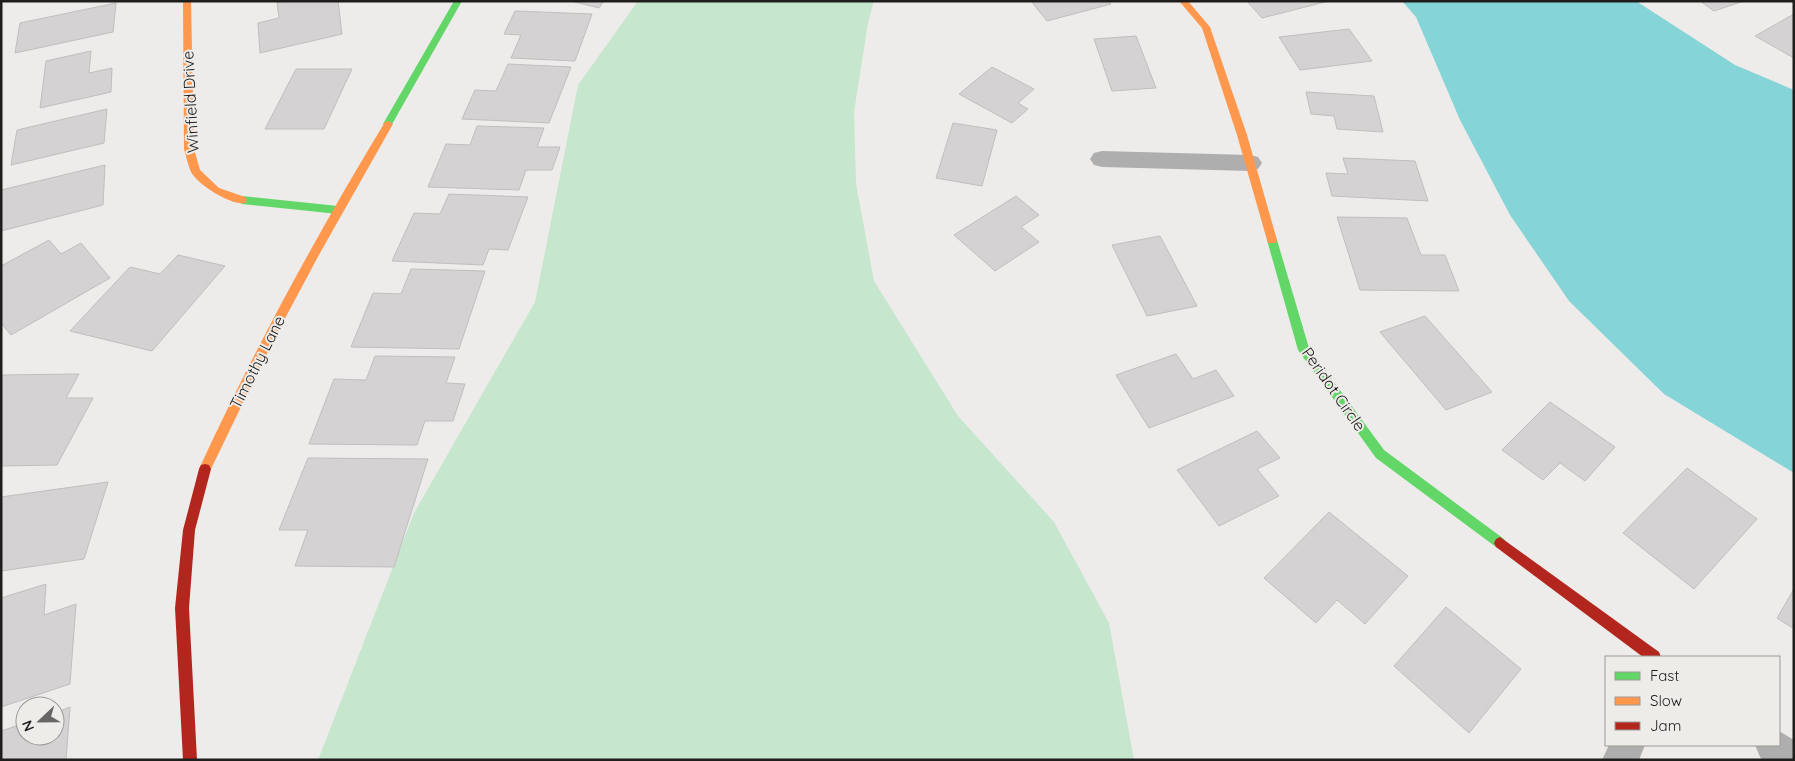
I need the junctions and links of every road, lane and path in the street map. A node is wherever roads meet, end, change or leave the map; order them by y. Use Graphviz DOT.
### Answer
graph roads {
  1 [pos="187,1"];
  2 [pos="458,1"];
  3 [pos="1183,1"];
  4 [pos="1102,159"];
  5 [pos="1250,163"];
  6 [pos="338,210"];
  7 [pos="1653,656"];
  8 [pos="1627,746"];
  9 [pos="1773,746"];
  10 [pos="190,760"];
  11 [pos="1620,760"];
  12 [pos="1792,760"];
  1 -- 6 [label="street, Winfield Drive"];
  2 -- 6 [label="street, Timothy Lane"];
  3 -- 5 [label="street, Peridot Circle"];
  4 -- 5 [label="street"];
  5 -- 7 [label="street, Peridot Circle"];
  6 -- 10 [label="street, Timothy Lane"];
  8 -- 11 [label="street"];
  9 -- 12 [label="street"];
}
